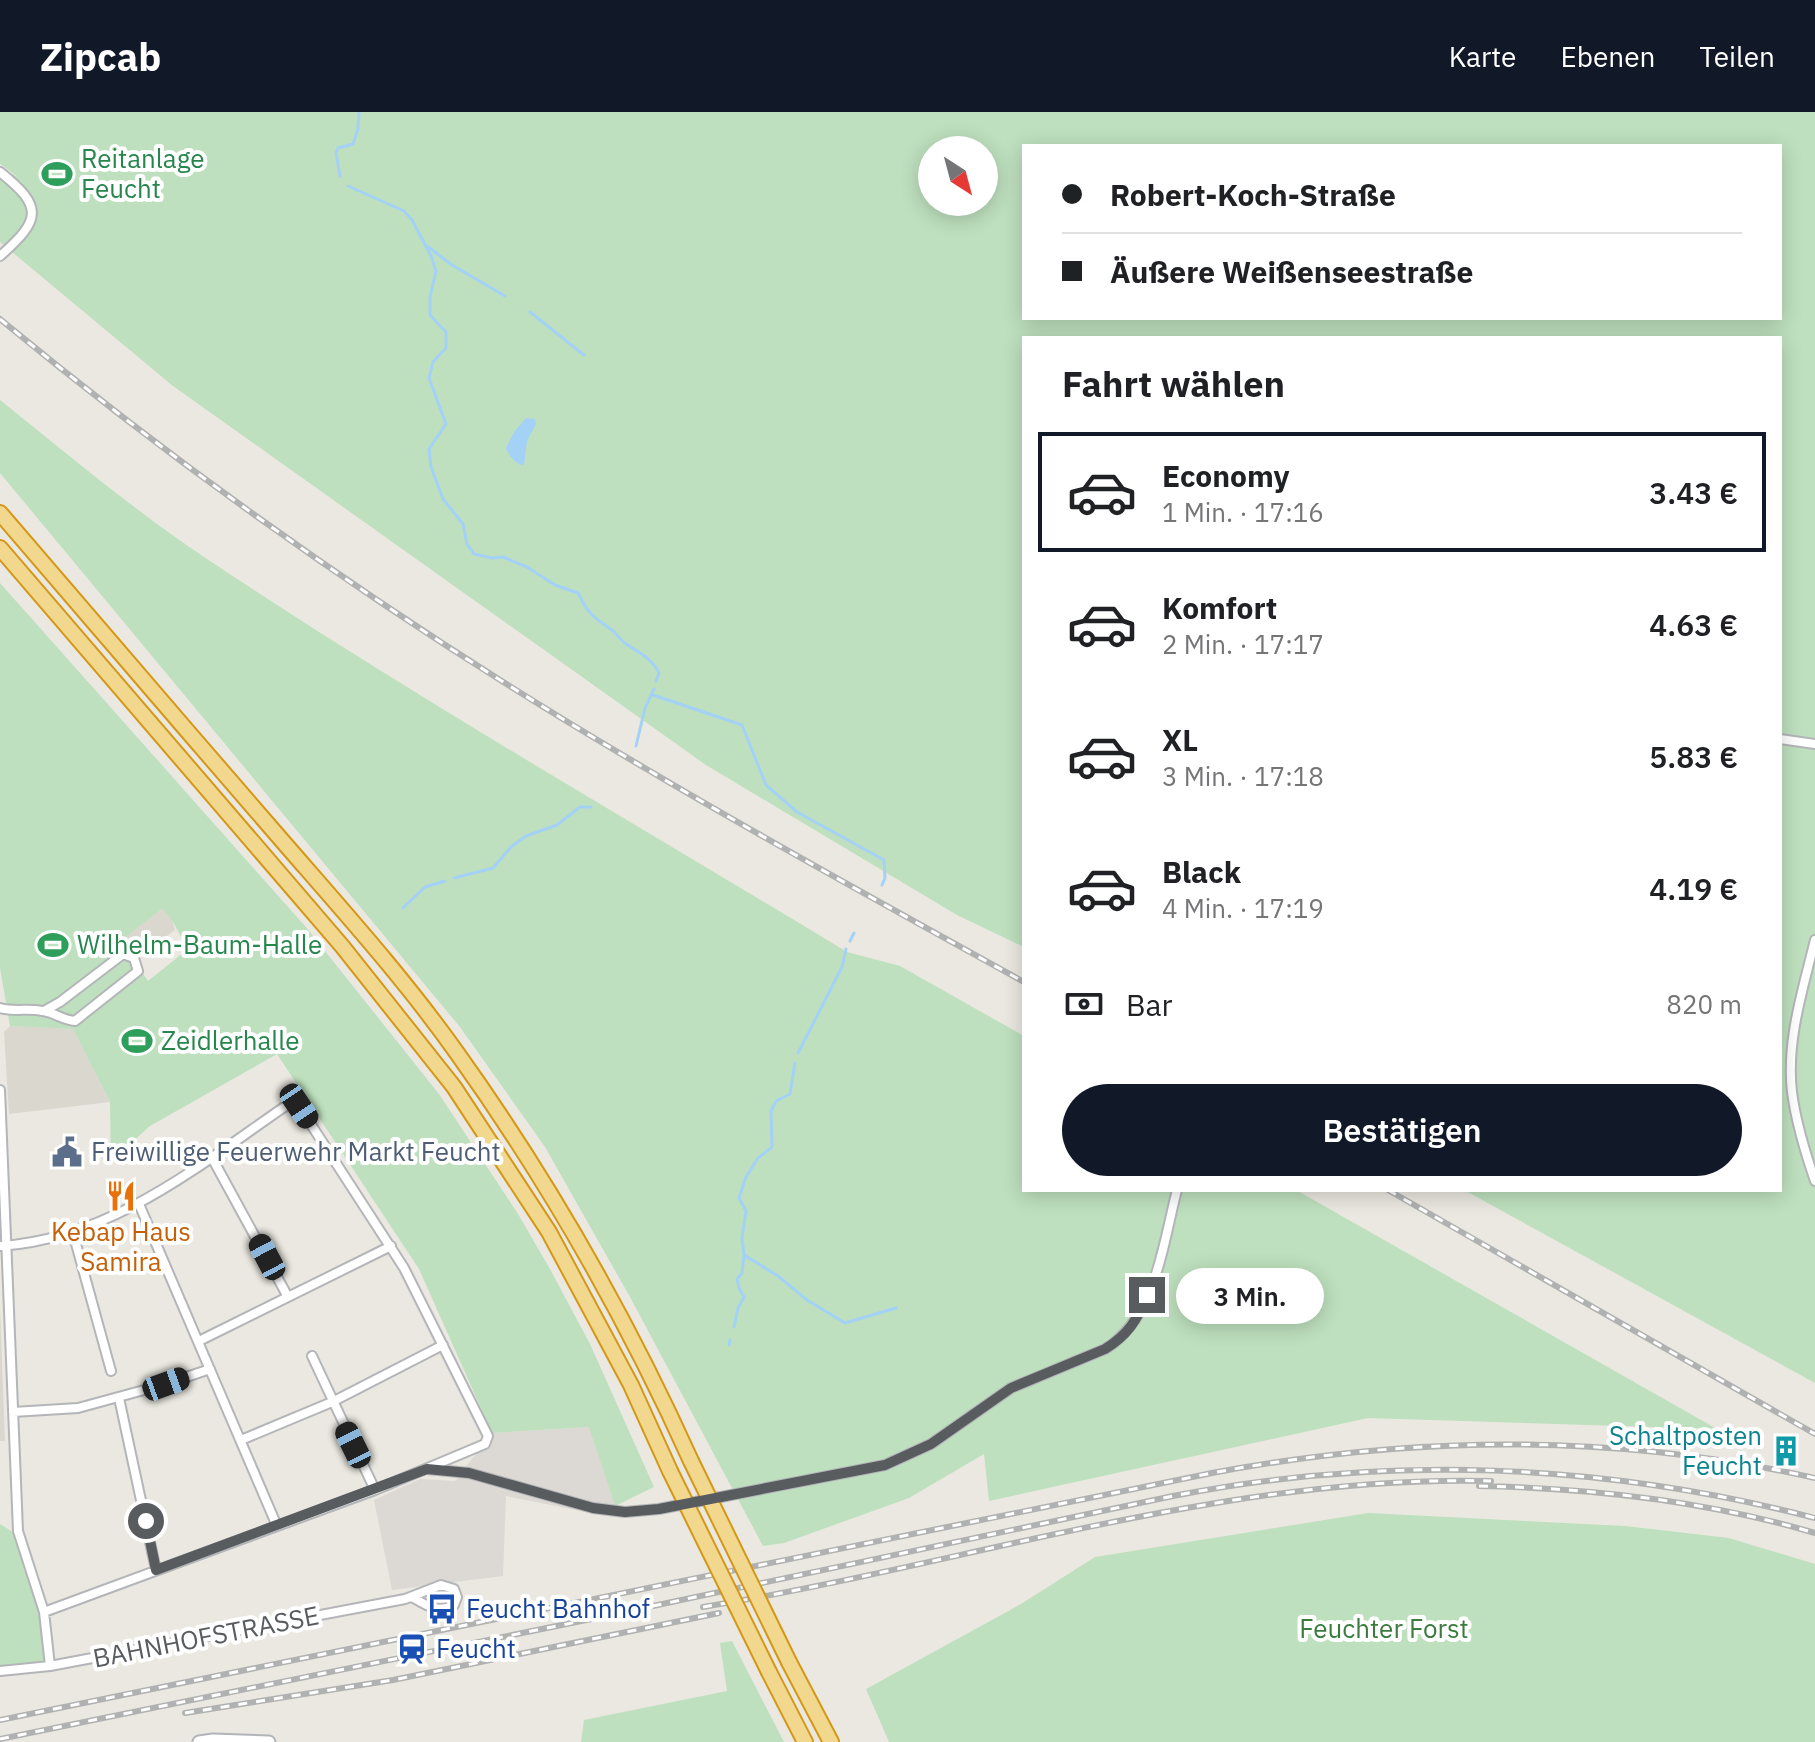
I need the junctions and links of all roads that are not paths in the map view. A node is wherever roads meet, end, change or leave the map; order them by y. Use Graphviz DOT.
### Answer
graph roads {
  1 [pos="0,172"];
  2 [pos="0,256"];
  3 [pos="0,513"];
  4 [pos="0,548"];
  5 [pos="1782,739"];
  6 [pos="1815,744"];
  7 [pos="1815,940"];
  8 [pos="0,1008"];
  9 [pos="44,1011"];
  10 [pos="0,1090"];
  11 [pos="1,1116"];
  12 [pos="211,1156"];
  13 [pos="1815,1181"];
  14 [pos="1176,1192"];
  15 [pos="139,1204"];
  16 [pos="73,1233"];
  17 [pos="3,1246"];
  18 [pos="391,1246"];
  19 [pos="288,1297"];
  20 [pos="199,1341"];
  21 [pos="443,1345"];
  22 [pos="312,1356"];
  23 [pos="210,1369"];
  24 [pos="111,1371"];
  25 [pos="119,1398"];
  26 [pos="332,1402"];
  27 [pos="13,1412"];
  28 [pos="241,1440"];
  29 [pos="427,1469"];
  30 [pos="375,1490"];
  31 [pos="277,1526"];
  32 [pos="156,1570"];
  33 [pos="412,1597"];
  34 [pos="44,1612"];
  35 [pos="50,1666"];
  36 [pos="0,1671"];
  37 [pos="199,1742"];
  38 [pos="269,1742"];
  39 [pos="805,1742"];
  40 [pos="831,1742"];
  1 -- 2 [label="street"];
  3 -- 40 [label="highway, bridge"];
  4 -- 39 [label="highway, bridge"];
  5 -- 6 [label="street"];
  7 -- 13 [label="street"];
  8 -- 9 [label="street"];
  9 -- 9 [label="street"];
  10 -- 11 [label="street"];
  11 -- 17 [label="street"];
  12 -- 15 [label="street"];
  12 -- 18 [label="street"];
  12 -- 19 [label="street"];
  14 -- 29 [label="street"];
  15 -- 16 [label="street"];
  15 -- 20 [label="street"];
  16 -- 17 [label="street"];
  16 -- 24 [label="street"];
  17 -- 27 [label="street"];
  18 -- 19 [label="street"];
  18 -- 21 [label="street"];
  19 -- 20 [label="street"];
  20 -- 23 [label="street"];
  21 -- 26 [label="street"];
  21 -- 29 [label="street"];
  22 -- 26 [label="street"];
  23 -- 25 [label="street"];
  23 -- 28 [label="street"];
  25 -- 27 [label="street"];
  25 -- 32 [label="street"];
  26 -- 28 [label="street"];
  26 -- 30 [label="street"];
  27 -- 34 [label="street"];
  28 -- 31 [label="street"];
  29 -- 30 [label="street"];
  30 -- 31 [label="street"];
  31 -- 32 [label="street"];
  32 -- 34 [label="street"];
  33 -- 33 [label="street, BAHNHOFSTRASSE"];
  33 -- 35 [label="street, BAHNHOFSTRASSE"];
  34 -- 35 [label="street"];
  35 -- 36 [label="street, BAHNHOFSTRASSE"];
  37 -- 38 [label="main road"];
}
